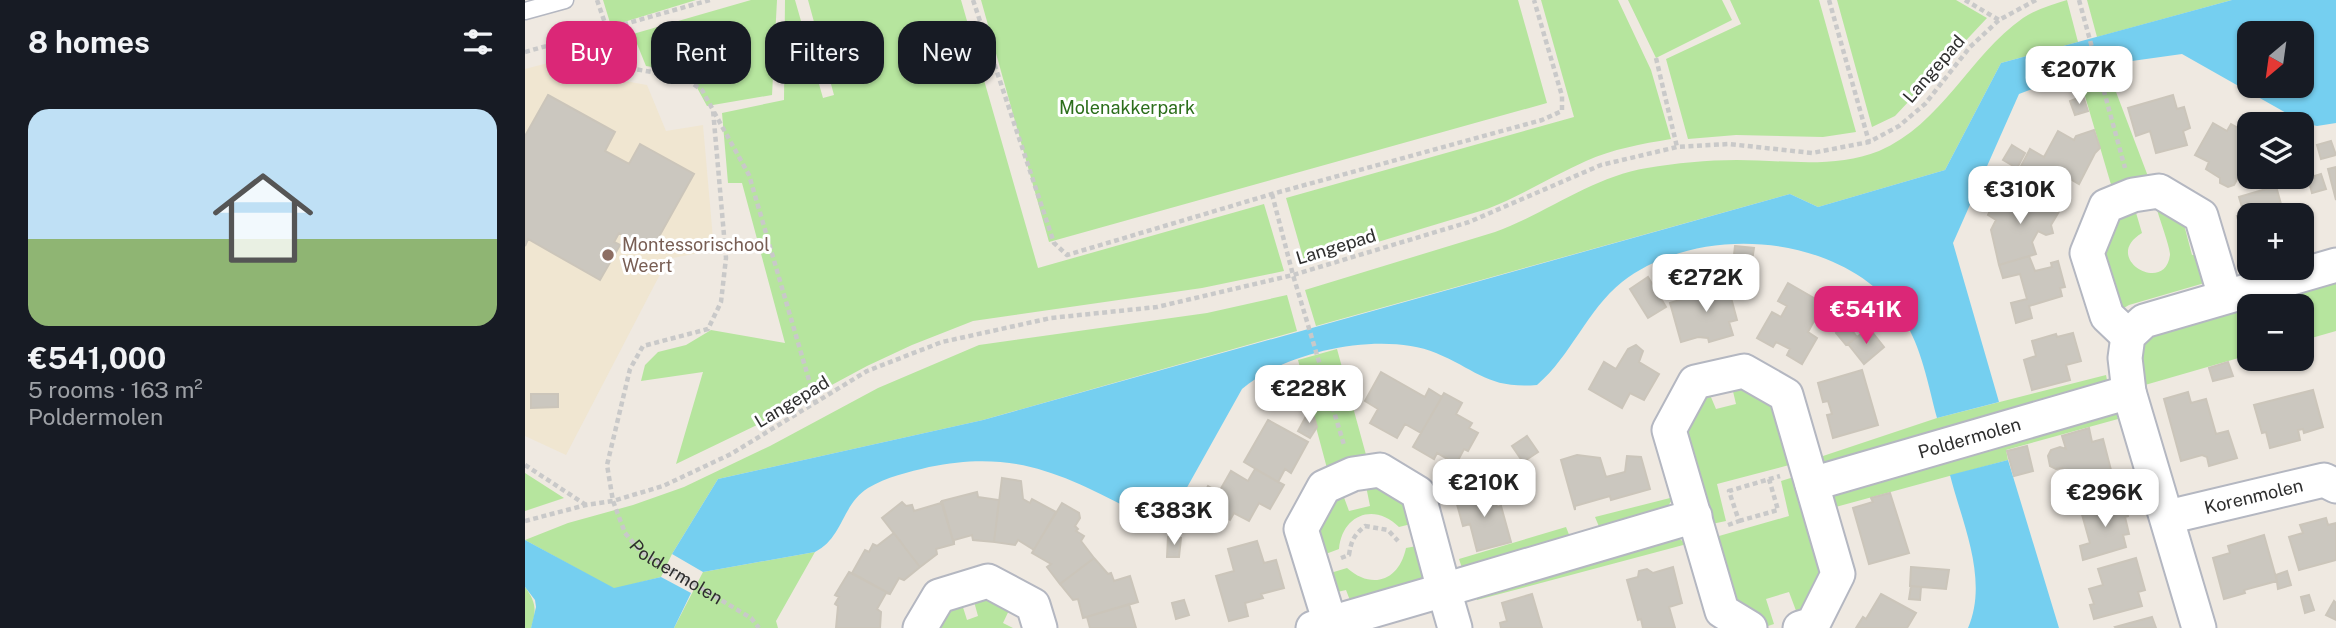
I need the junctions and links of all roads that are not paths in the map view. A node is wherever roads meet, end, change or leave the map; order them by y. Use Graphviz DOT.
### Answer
graph roads {
  1 [pos="565,0"];
  2 [pos="525,11"];
  3 [pos="2336,265"];
  4 [pos="2225,296"];
  5 [pos="2128,336"];
  6 [pos="2129,392"];
  7 [pos="1810,476"];
  8 [pos="2336,486"];
  9 [pos="2168,517"];
  10 [pos="1697,525"];
  11 [pos="1444,590"];
  12 [pos="1321,626"];
  13 [pos="920,628"];
  14 [pos="1040,628"];
  15 [pos="1455,628"];
  16 [pos="1750,628"];
  17 [pos="1800,628"];
  18 [pos="2199,628"];
  1 -- 2 [label="lane"];
  3 -- 4 [label="street"];
  4 -- 5 [label="street"];
  4 -- 5 [label="street"];
  5 -- 6 [label="street"];
  6 -- 7 [label="street, Poldermolen"];
  6 -- 9 [label="street"];
  7 -- 10 [label="street"];
  7 -- 17 [label="street"];
  8 -- 9 [label="street, Korenmolen"];
  9 -- 18 [label="street"];
  10 -- 11 [label="street"];
  10 -- 16 [label="street"];
  11 -- 12 [label="street"];
  11 -- 12 [label="street"];
  11 -- 15 [label="street"];
  13 -- 14 [label="street"];
}
